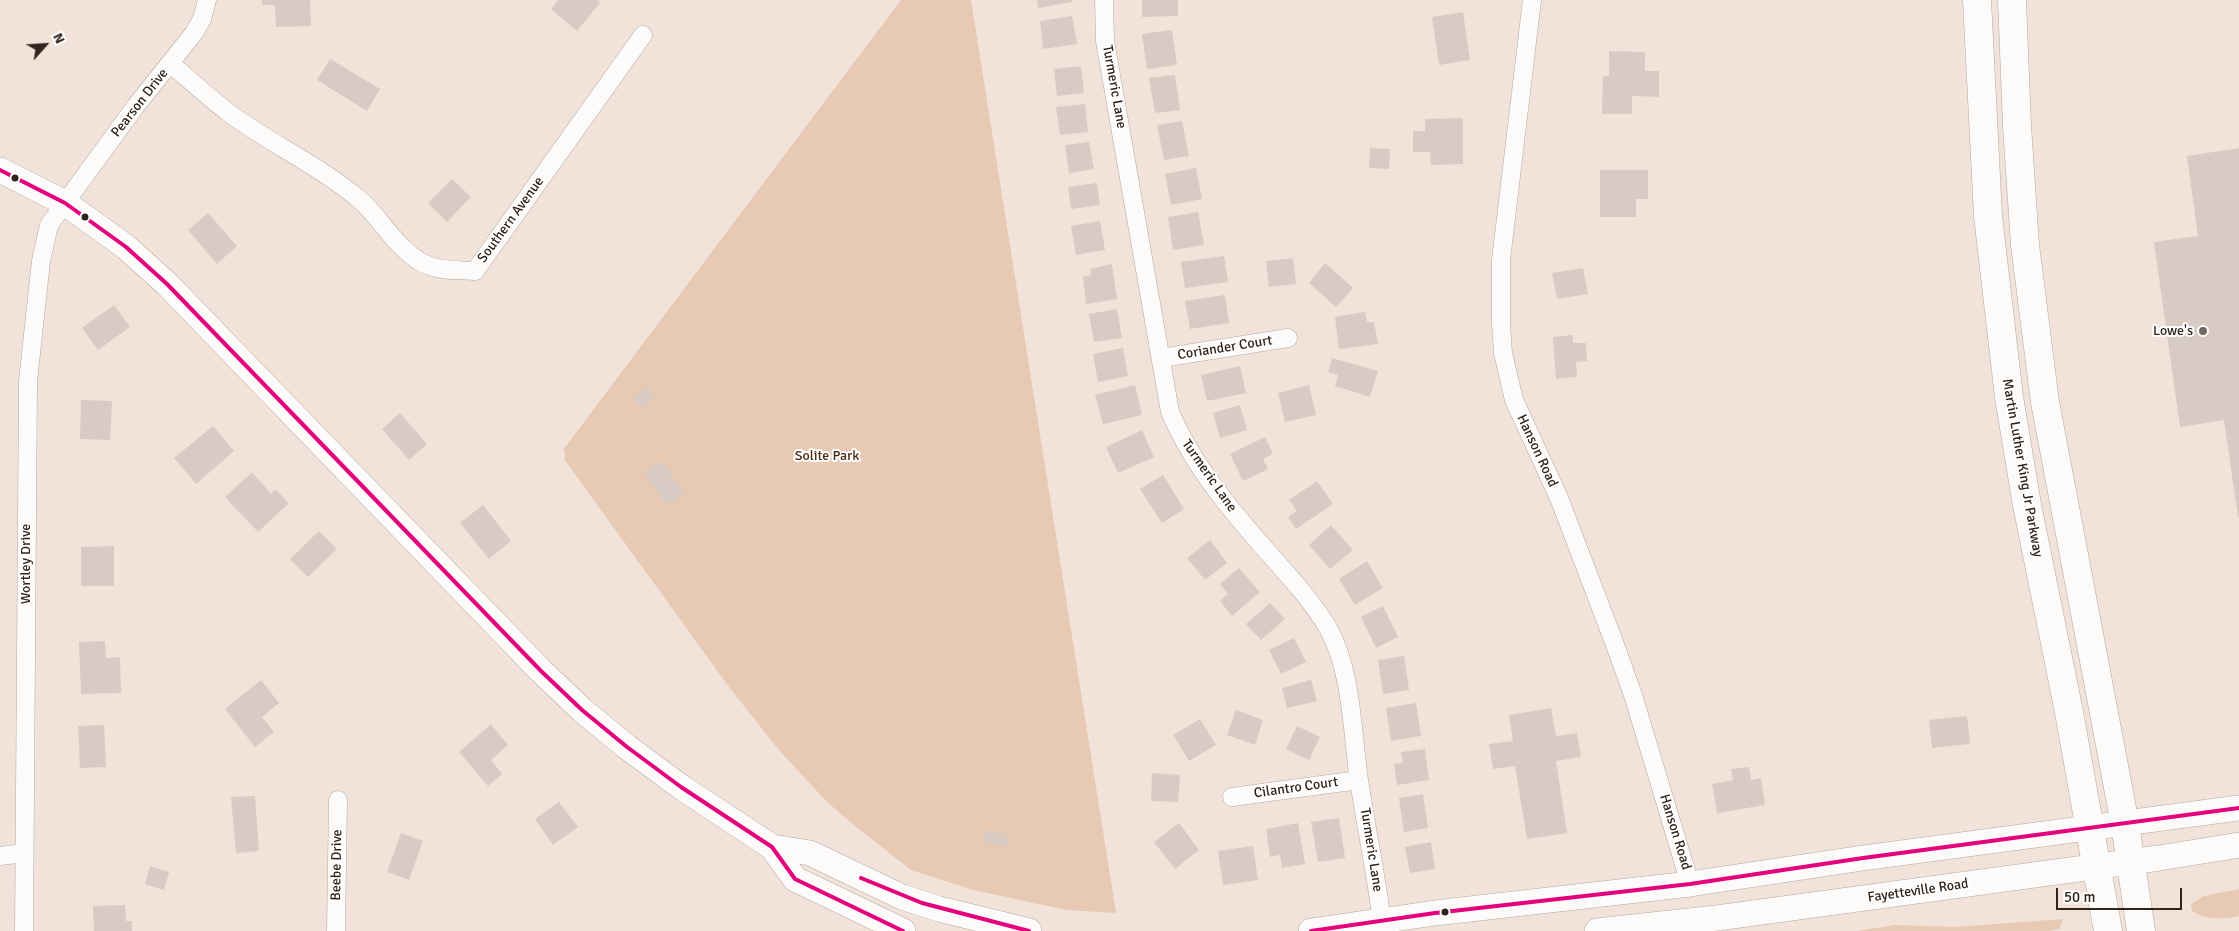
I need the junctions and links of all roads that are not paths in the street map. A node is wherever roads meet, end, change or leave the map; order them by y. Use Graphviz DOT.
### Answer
graph roads {
  1 [pos="207,0"];
  2 [pos="1104,0"];
  3 [pos="1532,0"];
  4 [pos="1977,0"];
  5 [pos="2012,0"];
  6 [pos="643,35"];
  7 [pos="171,64"];
  8 [pos="0,170"];
  9 [pos="66,203"];
  10 [pos="1288,338"];
  11 [pos="1161,358"];
  12 [pos="1359,780"];
  13 [pos="1232,797"];
  14 [pos="338,800"];
  15 [pos="2239,808"];
  16 [pos="2124,824"];
  17 [pos="2090,828"];
  18 [pos="2239,845"];
  19 [pos="772,847"];
  20 [pos="24,853"];
  21 [pos="0,856"];
  22 [pos="2130,862"];
  23 [pos="2096,867"];
  24 [pos="1690,884"];
  25 [pos="1382,922"];
  26 [pos="895,930"];
  27 [pos="24,931"];
  28 [pos="336,931"];
  29 [pos="1028,931"];
  30 [pos="1311,931"];
  31 [pos="1597,931"];
  32 [pos="2108,931"];
  33 [pos="2142,931"];
  1 -- 7 [label="street, Pearson Drive"];
  2 -- 11 [label="street, Turmeric Lane"];
  3 -- 24 [label="street, Hanson Road"];
  4 -- 17 [label="main road, Martin Luther King Jr Parkway"];
  5 -- 16 [label="main road"];
  6 -- 7 [label="street, Southern Avenue"];
  7 -- 9 [label="street, Pearson Drive"];
  8 -- 9 [label="main road"];
  9 -- 19 [label="main road"];
  9 -- 20 [label="street, Wortley Drive"];
  10 -- 11 [label="street, Coriander Court"];
  11 -- 12 [label="street, Turmeric Lane"];
  12 -- 13 [label="street, Cilantro Court"];
  12 -- 25 [label="street, Turmeric Lane"];
  14 -- 28 [label="street, Beebe Drive"];
  15 -- 16 [label="main road"];
  16 -- 17 [label="main road"];
  16 -- 22 [label="main road"];
  17 -- 23 [label="main road, Martin Luther King Jr Parkway"];
  17 -- 24 [label="main road"];
  18 -- 22 [label="main road, Fayetteville Road"];
  19 -- 26 [label="main road"];
  19 -- 29 [label="main road"];
  20 -- 21 [label="street"];
  20 -- 27 [label="street, Wortley Drive"];
  22 -- 23 [label="main road, Fayetteville Road"];
  22 -- 33 [label="main road"];
  23 -- 31 [label="main road, Fayetteville Road"];
  23 -- 32 [label="main road, Martin Luther King Jr Parkway"];
  24 -- 25 [label="main road"];
  25 -- 30 [label="main road"];
}
